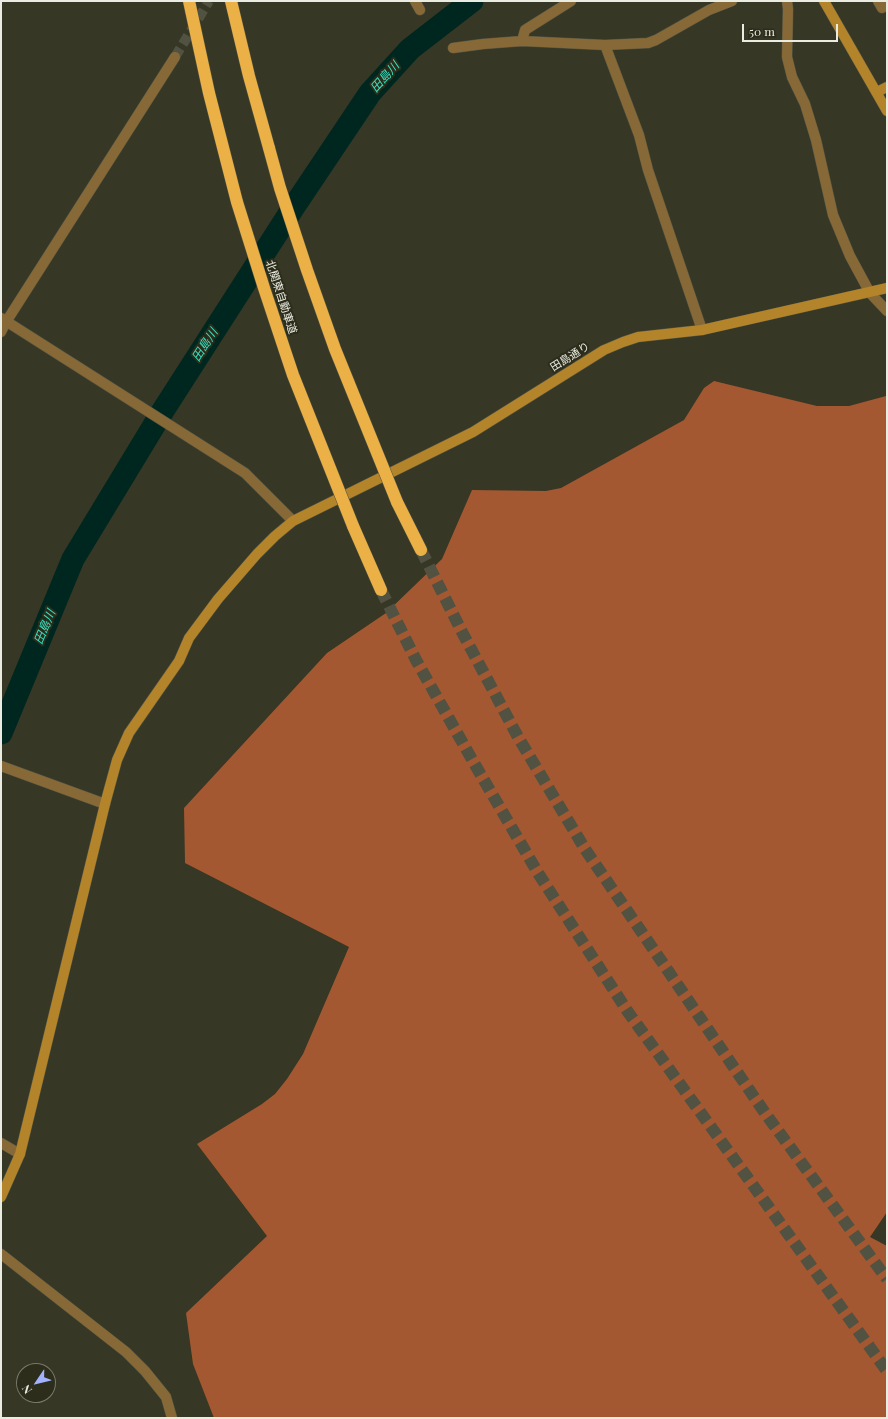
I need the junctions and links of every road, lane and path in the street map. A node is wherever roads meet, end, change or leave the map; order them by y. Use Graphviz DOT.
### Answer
graph roads {
  1 [pos="189,1"];
  2 [pos="231,1"];
  3 [pos="415,1"];
  4 [pos="571,1"];
  5 [pos="732,1"];
  6 [pos="787,1"];
  7 [pos="824,1"];
  8 [pos="878,1"];
  9 [pos="887,5"];
  10 [pos="420,10"];
  11 [pos="522,41"];
  12 [pos="606,45"];
  13 [pos="453,48"];
  14 [pos="175,58"];
  15 [pos="887,87"];
  16 [pos="877,92"];
  17 [pos="887,111"];
  18 [pos="887,288"];
  19 [pos="870,293"];
  20 [pos="887,311"];
  21 [pos="4,320"];
  22 [pos="702,330"];
  23 [pos="1,332"];
  24 [pos="293,521"];
  25 [pos="420,550"];
  26 [pos="381,590"];
  27 [pos="3,767"];
  28 [pos="105,804"];
  29 [pos="1,1143"];
  30 [pos="20,1154"];
  31 [pos="1,1197"];
  32 [pos="1,1254"];
  33 [pos="172,1418"];
  1 -- 26 [label="highway, 北関東自動車道, bridge"];
  2 -- 25 [label="highway, bridge"];
  3 -- 10 [label="street"];
  4 -- 11 [label="street"];
  5 -- 12 [label="street"];
  6 -- 19 [label="street"];
  7 -- 16 [label="street"];
  8 -- 9 [label="street"];
  11 -- 12 [label="street"];
  11 -- 13 [label="street"];
  12 -- 22 [label="street"];
  14 -- 21 [label="street"];
  15 -- 16 [label="street"];
  16 -- 17 [label="street"];
  18 -- 19 [label="street, 田島通り"];
  19 -- 20 [label="street"];
  19 -- 22 [label="street, 田島通り"];
  21 -- 23 [label="street"];
  21 -- 24 [label="street"];
  22 -- 24 [label="street, 田島通り"];
  24 -- 28 [label="street, 田島通り"];
  27 -- 28 [label="street"];
  28 -- 30 [label="street, 田島通り"];
  29 -- 30 [label="street"];
  30 -- 31 [label="street, 田島通り"];
  32 -- 33 [label="street"];
}
